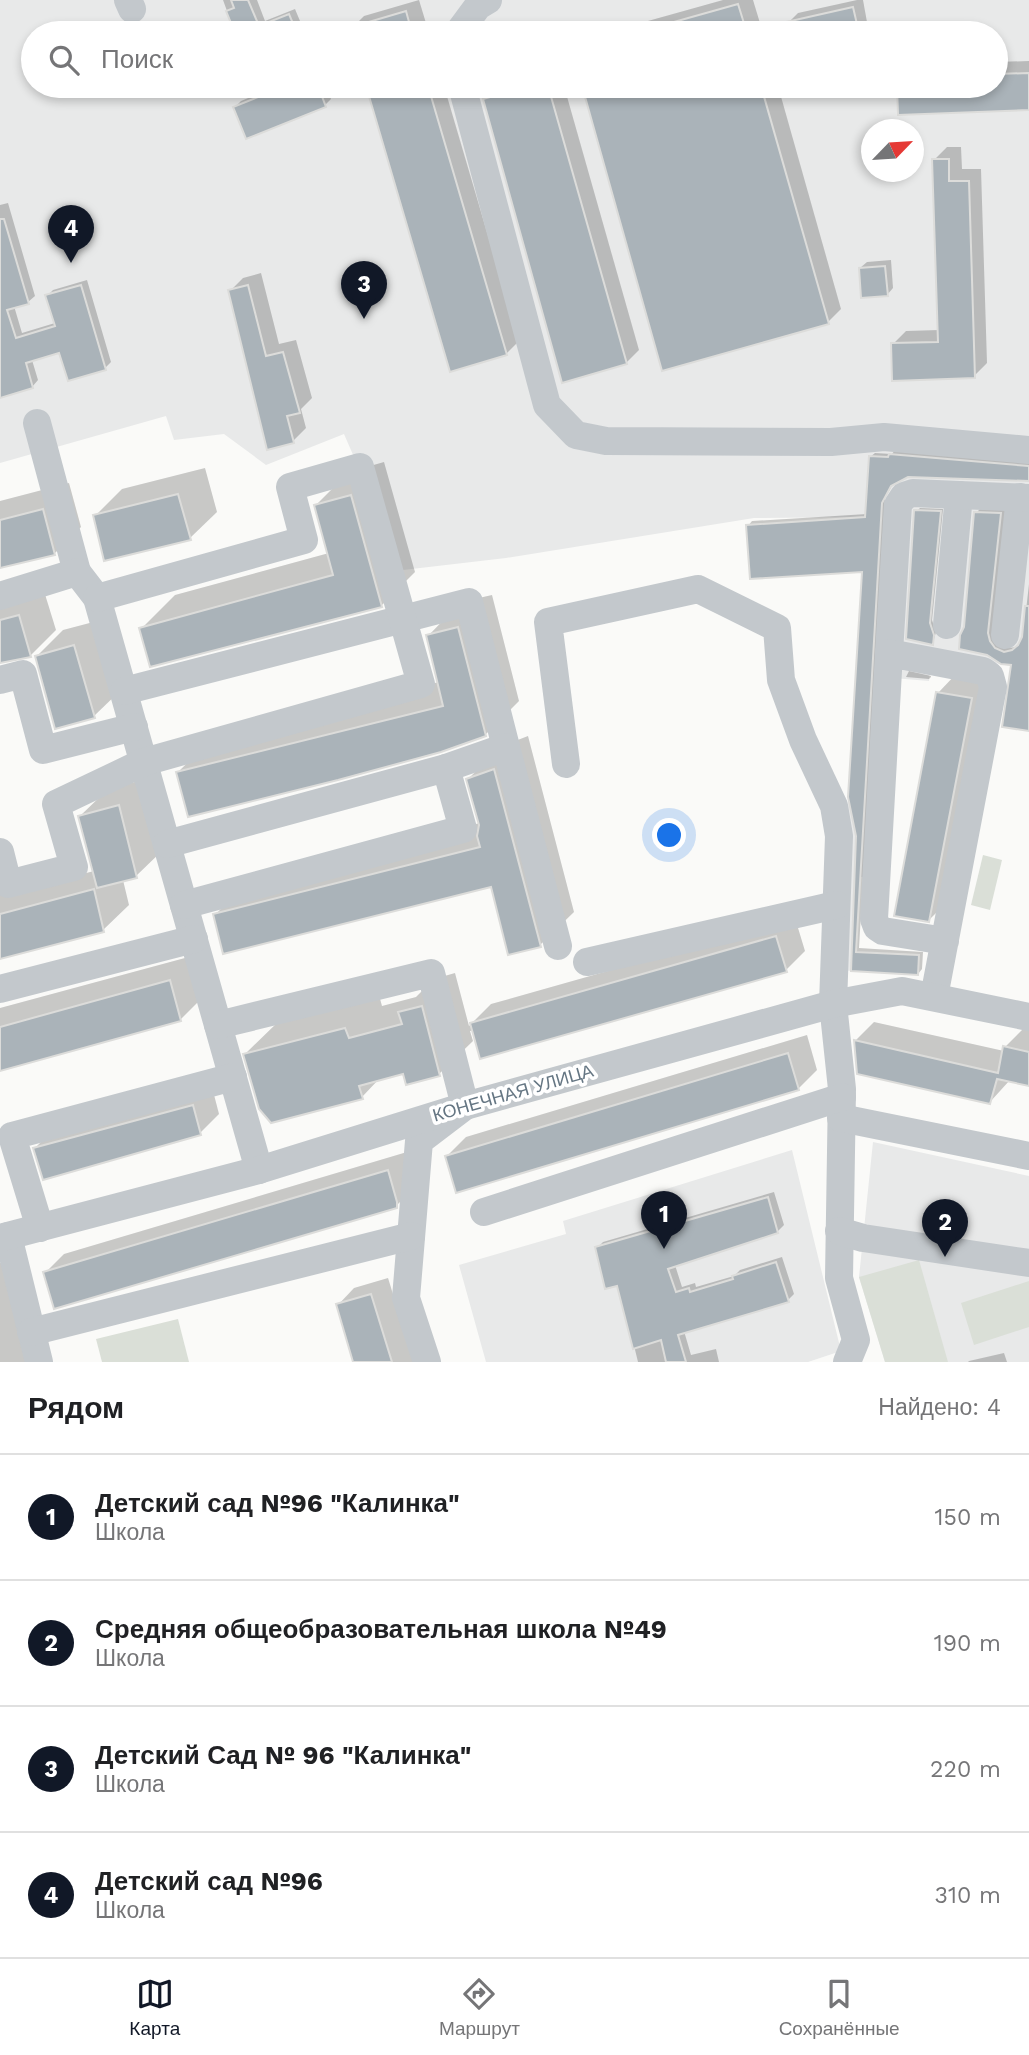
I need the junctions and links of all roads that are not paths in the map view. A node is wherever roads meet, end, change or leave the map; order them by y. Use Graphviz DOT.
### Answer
graph roads {
  1 [pos="488,0"];
  2 [pos="467,21"];
  3 [pos="465,98"];
  4 [pos="37,423"];
  5 [pos="1029,450"];
  6 [pos="959,495"];
  7 [pos="1025,497"];
  8 [pos="77,572"];
  9 [pos="0,596"];
  10 [pos="97,598"];
  11 [pos="403,618"];
  12 [pos="947,625"];
  13 [pos="1005,635"];
  14 [pos="889,653"];
  15 [pos="0,680"];
  16 [pos="124,691"];
  17 [pos="134,727"];
  18 [pos="506,747"];
  19 [pos="144,762"];
  20 [pos="566,764"];
  21 [pos="446,768"];
  22 [pos="167,844"];
  23 [pos="0,852"];
  24 [pos="184,905"];
  25 [pos="836,905"];
  26 [pos="194,939"];
  27 [pos="945,941"];
  28 [pos="558,946"];
  29 [pos="587,962"];
  30 [pos="0,989"];
  31 [pos="934,997"];
  32 [pos="833,1004"];
  33 [pos="1029,1017"];
  34 [pos="218,1025"];
  35 [pos="233,1077"];
  36 [pos="465,1106"];
  37 [pos="841,1108"];
  38 [pos="1029,1156"];
  39 [pos="259,1170"];
  40 [pos="484,1212"];
  41 [pos="40,1228"];
  42 [pos="839,1231"];
  43 [pos="411,1236"];
  44 [pos="4,1237"];
  45 [pos="1029,1263"];
  46 [pos="30,1332"];
  47 [pos="39,1362"];
  48 [pos="427,1362"];
  49 [pos="847,1362"];
  1 -- 2 [label="street"];
  3 -- 5 [label="street"];
  4 -- 8 [label="street"];
  6 -- 7 [label="street"];
  6 -- 12 [label="street"];
  6 -- 14 [label="street"];
  7 -- 13 [label="street"];
  8 -- 9 [label="street"];
  8 -- 10 [label="street"];
  10 -- 11 [label="street"];
  10 -- 16 [label="street"];
  11 -- 16 [label="street"];
  11 -- 18 [label="street"];
  11 -- 19 [label="street"];
  14 -- 27 [label="street"];
  14 -- 27 [label="street"];
  15 -- 17 [label="street"];
  16 -- 17 [label="street"];
  17 -- 19 [label="street"];
  18 -- 21 [label="street"];
  18 -- 28 [label="street"];
  19 -- 22 [label="street"];
  19 -- 23 [label="street"];
  20 -- 25 [label="street"];
  21 -- 22 [label="street"];
  21 -- 24 [label="street"];
  22 -- 24 [label="street"];
  24 -- 26 [label="street"];
  25 -- 29 [label="street"];
  25 -- 32 [label="street"];
  26 -- 30 [label="street"];
  26 -- 34 [label="street"];
  27 -- 31 [label="street"];
  31 -- 32 [label="street, КОНЕЧНАЯ УЛИЦА"];
  31 -- 33 [label="street, КОНЕЧНАЯ УЛИЦА"];
  32 -- 36 [label="street, КОНЕЧНАЯ УЛИЦА"];
  32 -- 37 [label="street"];
  34 -- 35 [label="street"];
  34 -- 36 [label="street"];
  35 -- 39 [label="street"];
  35 -- 41 [label="street"];
  36 -- 39 [label="street, КОНЕЧНАЯ УЛИЦА"];
  36 -- 43 [label="street"];
  37 -- 38 [label="street"];
  37 -- 40 [label="street"];
  37 -- 42 [label="street"];
  39 -- 41 [label="street, КОНЕЧНАЯ УЛИЦА"];
  41 -- 44 [label="street, КОНЕЧНАЯ УЛИЦА"];
  42 -- 45 [label="street"];
  42 -- 49 [label="street"];
  43 -- 46 [label="street"];
  43 -- 48 [label="street"];
  44 -- 46 [label="street"];
  46 -- 47 [label="street"];
}
